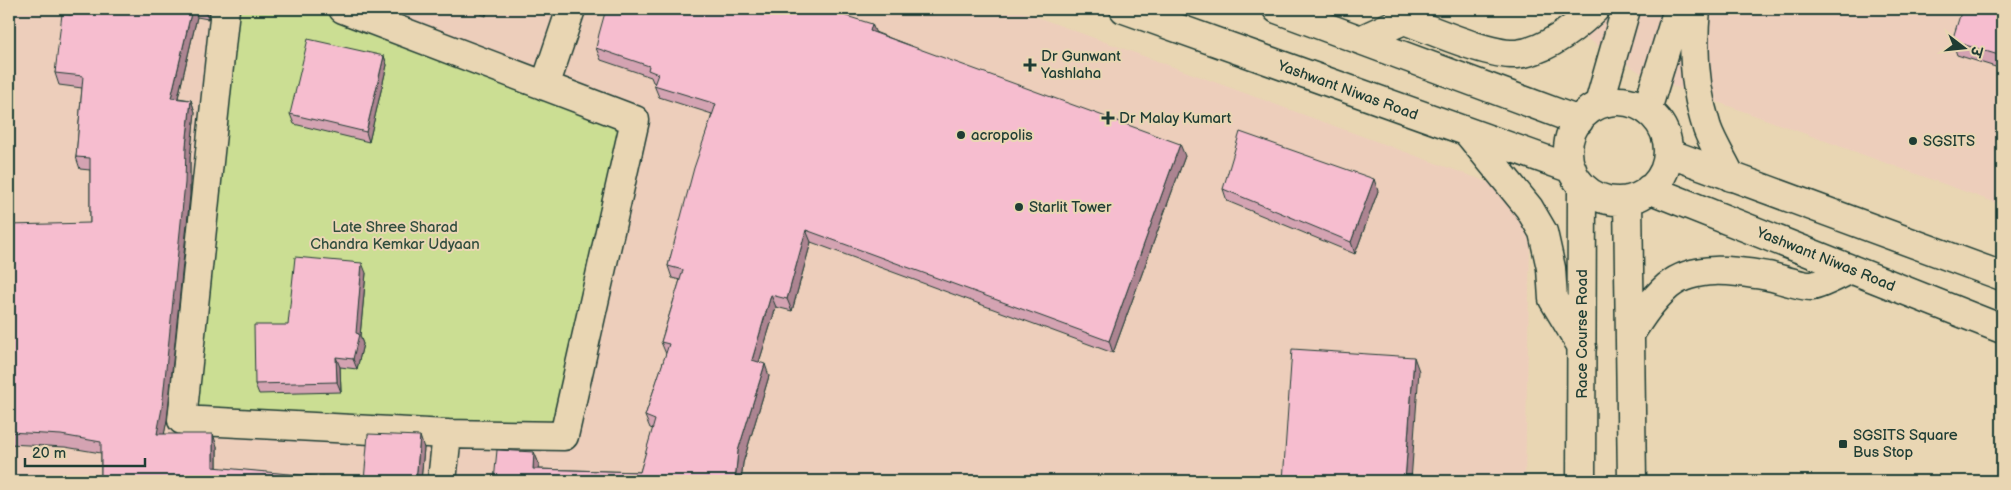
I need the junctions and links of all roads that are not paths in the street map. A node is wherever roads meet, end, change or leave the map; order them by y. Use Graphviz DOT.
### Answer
graph roads {
  1 [pos="225,9"];
  2 [pos="343,9"];
  3 [pos="571,9"];
  4 [pos="1124,9"];
  5 [pos="1278,9"];
  6 [pos="1595,9"];
  7 [pos="1626,9"];
  8 [pos="1678,9"];
  9 [pos="1696,9"];
  10 [pos="1360,40"];
  11 [pos="545,86"];
  12 [pos="1599,104"];
  13 [pos="1646,110"];
  14 [pos="1578,121"];
  15 [pos="1468,133"];
  16 [pos="1668,153"];
  17 [pos="1732,177"];
  18 [pos="1577,178"];
  19 [pos="1639,195"];
  20 [pos="1851,269"];
  21 [pos="2002,276"];
  22 [pos="2002,329"];
  23 [pos="1630,334"];
  24 [pos="1582,347"];
  25 [pos="448,434"];
  26 [pos="442,481"];
  27 [pos="1581,481"];
  28 [pos="1632,481"];
  1 -- 25 [label="main road"];
  2 -- 11 [label="main road"];
  3 -- 11 [label="main road"];
  4 -- 15 [label="main road, Yashwant Niwas Road"];
  5 -- 10 [label="main road"];
  6 -- 10 [label="main road"];
  7 -- 12 [label="main road"];
  8 -- 13 [label="main road"];
  9 -- 17 [label="main road"];
  10 -- 14 [label="main road"];
  11 -- 25 [label="main road"];
  12 -- 13 [label="main road"];
  12 -- 14 [label="main road"];
  13 -- 16 [label="main road"];
  14 -- 18 [label="main road"];
  15 -- 18 [label="main road, Yashwant Niwas Road"];
  15 -- 24 [label="main road"];
  16 -- 17 [label="main road"];
  16 -- 19 [label="main road"];
  17 -- 21 [label="main road"];
  18 -- 19 [label="main road"];
  18 -- 24 [label="main road, Race Course Road"];
  19 -- 20 [label="main road, Yashwant Niwas Road"];
  19 -- 23 [label="main road"];
  20 -- 22 [label="main road, Yashwant Niwas Road"];
  20 -- 23 [label="main road"];
  23 -- 28 [label="main road"];
  24 -- 27 [label="main road, Race Course Road"];
  25 -- 26 [label="main road"];
}
